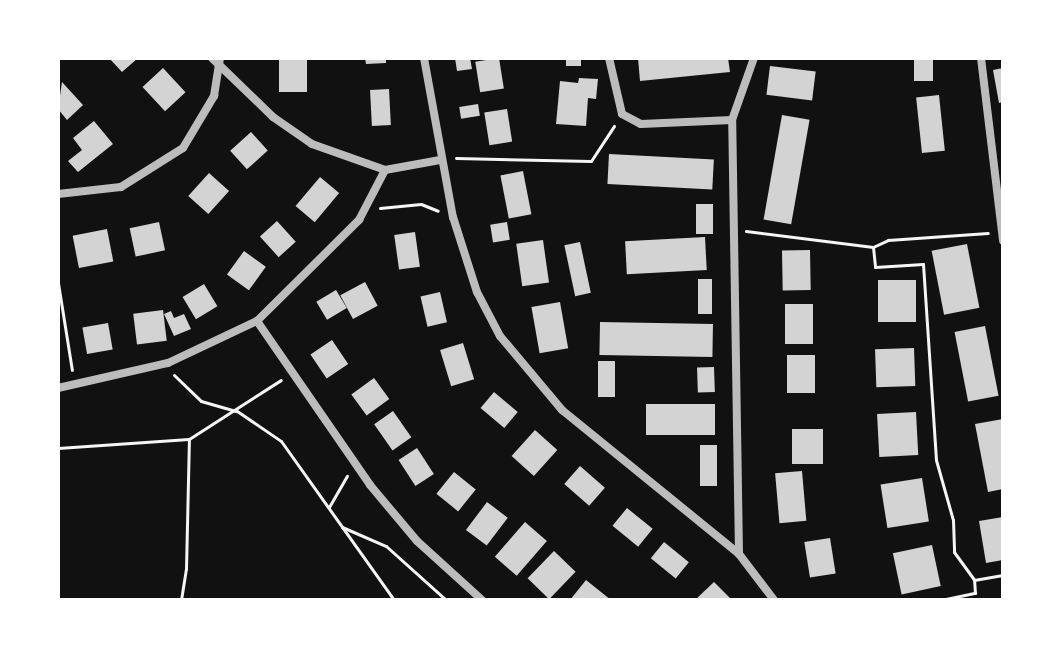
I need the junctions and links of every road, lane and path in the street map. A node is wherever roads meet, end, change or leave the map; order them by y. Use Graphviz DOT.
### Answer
graph roads {
  1 [pos="212,58"];
  2 [pos="424,58"];
  3 [pos="609,58"];
  4 [pos="754,58"];
  5 [pos="981,58"];
  6 [pos="220,62"];
  7 [pos="622,114"];
  8 [pos="732,120"];
  9 [pos="440,160"];
  10 [pos="385,170"];
  11 [pos="58,194"];
  12 [pos="453,217"];
  13 [pos="359,220"];
  14 [pos="734,230"];
  15 [pos="1002,232"];
  16 [pos="1003,241"];
  17 [pos="873,247"];
  18 [pos="58,283"];
  19 [pos="257,321"];
  20 [pos="168,363"];
  21 [pos="293,370"];
  22 [pos="75,384"];
  23 [pos="58,388"];
  24 [pos="237,411"];
  25 [pos="189,439"];
  26 [pos="58,448"];
  27 [pos="355,463"];
  28 [pos="329,507"];
  29 [pos="342,527"];
  30 [pos="739,554"];
  31 [pos="1003,575"];
  32 [pos="974,580"];
  33 [pos="181,600"];
  34 [pos="394,600"];
  35 [pos="446,600"];
  36 [pos="482,600"];
  37 [pos="774,600"];
  38 [pos="941,600"];
  1 -- 6 [label="street"];
  2 -- 9 [label="street"];
  3 -- 7 [label="street"];
  4 -- 8 [label="street"];
  5 -- 15 [label="street"];
  6 -- 10 [label="street"];
  6 -- 11 [label="street"];
  7 -- 8 [label="street"];
  7 -- 9 [label="path"];
  8 -- 14 [label="street"];
  9 -- 10 [label="street"];
  9 -- 12 [label="street"];
  10 -- 13 [label="street"];
  12 -- 13 [label="path"];
  12 -- 30 [label="street"];
  13 -- 19 [label="street"];
  14 -- 17 [label="path"];
  14 -- 30 [label="street"];
  15 -- 16 [label="street"];
  15 -- 17 [label="path"];
  17 -- 32 [label="path"];
  18 -- 22 [label="path"];
  19 -- 20 [label="street"];
  19 -- 21 [label="street"];
  20 -- 22 [label="street"];
  20 -- 24 [label="path"];
  21 -- 24 [label="path"];
  21 -- 27 [label="street"];
  22 -- 23 [label="street"];
  24 -- 25 [label="path"];
  24 -- 28 [label="path"];
  25 -- 26 [label="path"];
  25 -- 33 [label="path"];
  27 -- 28 [label="path"];
  27 -- 36 [label="street"];
  28 -- 29 [label="path"];
  29 -- 34 [label="path"];
  29 -- 35 [label="path"];
  30 -- 37 [label="street"];
  31 -- 32 [label="path"];
  32 -- 38 [label="path"];
}
